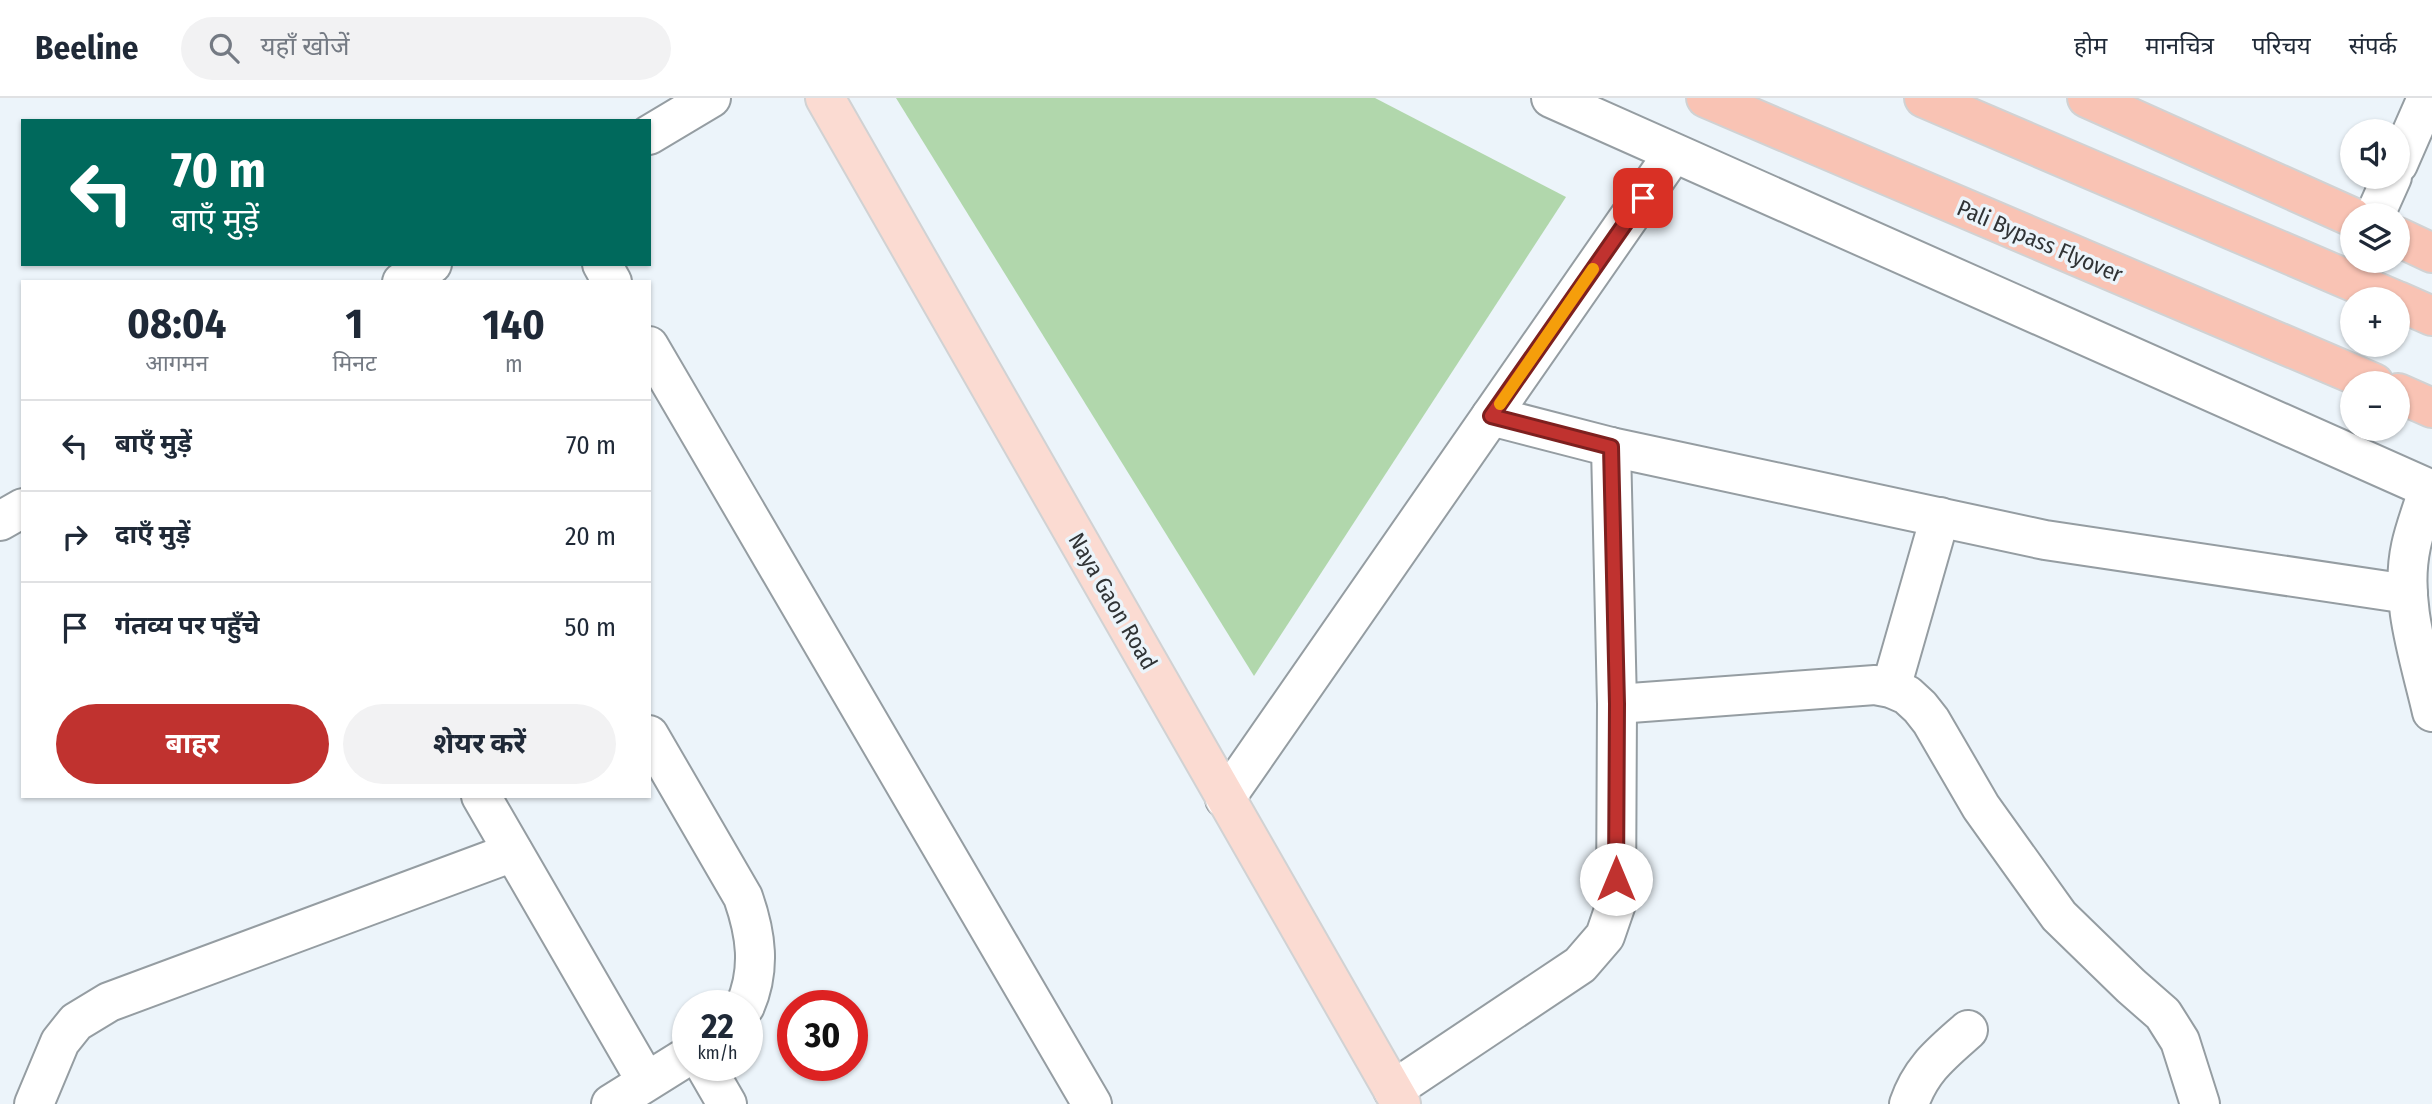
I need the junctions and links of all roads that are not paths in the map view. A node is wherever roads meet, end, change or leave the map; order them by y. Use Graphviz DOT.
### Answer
graph roads {
  1 [pos="711,98"];
  2 [pos="825,98"];
  3 [pos="1550,98"];
  4 [pos="1706,98"];
  5 [pos="1924,98"];
  6 [pos="2087,98"];
  7 [pos="2427,98"];
  8 [pos="651,134"];
  9 [pos="2410,137"];
  10 [pos="1673,154"];
  11 [pos="2340,212"];
  12 [pos="2410,243"];
  13 [pos="2432,253"];
  14 [pos="429,266"];
  15 [pos="405,280"];
  16 [pos="2365,287"];
  17 [pos="2410,306"];
  18 [pos="2432,316"];
  19 [pos="651,348"];
  20 [pos="2346,371"];
  21 [pos="2410,398"];
  22 [pos="2432,408"];
  23 [pos="1491,416"];
  24 [pos="1611,447"];
  25 [pos="2430,490"];
  26 [pos="21,509"];
  27 [pos="1940,517"];
  28 [pos="0,521"];
  29 [pos="2408,594"];
  30 [pos="1891,688"];
  31 [pos="1617,704"];
  32 [pos="2432,712"];
  33 [pos="651,738"];
  34 [pos="482,798"];
  35 [pos="1226,799"];
  36 [pos="513,852"];
  37 [pos="752,990"];
  38 [pos="1968,1030"];
  39 [pos="672,1066"];
  40 [pos="646,1081"];
  41 [pos="714,1081"];
  42 [pos="1397,1097"];
  43 [pos="34,1104"];
  44 [pos="611,1104"];
  45 [pos="727,1104"];
  46 [pos="1092,1104"];
  47 [pos="1909,1104"];
  48 [pos="2200,1104"];
  1 -- 8 [label="street"];
  2 -- 35 [label="main road, Naya Gaon Road"];
  3 -- 10 [label="street"];
  4 -- 20 [label="highway, Pali Bypass Flyover"];
  5 -- 16 [label="highway"];
  6 -- 11 [label="highway"];
  7 -- 9 [label="street"];
  10 -- 23 [label="street"];
  10 -- 25 [label="street"];
  12 -- 13 [label="highway"];
  14 -- 15 [label="street"];
  17 -- 18 [label="highway"];
  19 -- 46 [label="street"];
  21 -- 22 [label="highway"];
  23 -- 24 [label="street"];
  23 -- 35 [label="street"];
  24 -- 27 [label="street"];
  24 -- 31 [label="street"];
  25 -- 29 [label="street"];
  26 -- 28 [label="street"];
  27 -- 29 [label="street"];
  27 -- 30 [label="street"];
  29 -- 32 [label="street"];
  30 -- 31 [label="street"];
  30 -- 48 [label="street"];
  31 -- 42 [label="street"];
  33 -- 37 [label="street"];
  34 -- 36 [label="street"];
  35 -- 42 [label="main road, Naya Gaon Road"];
  36 -- 40 [label="street"];
  36 -- 43 [label="street"];
  38 -- 47 [label="street"];
  39 -- 40 [label="street"];
  40 -- 44 [label="street"];
  41 -- 45 [label="street"];
}
